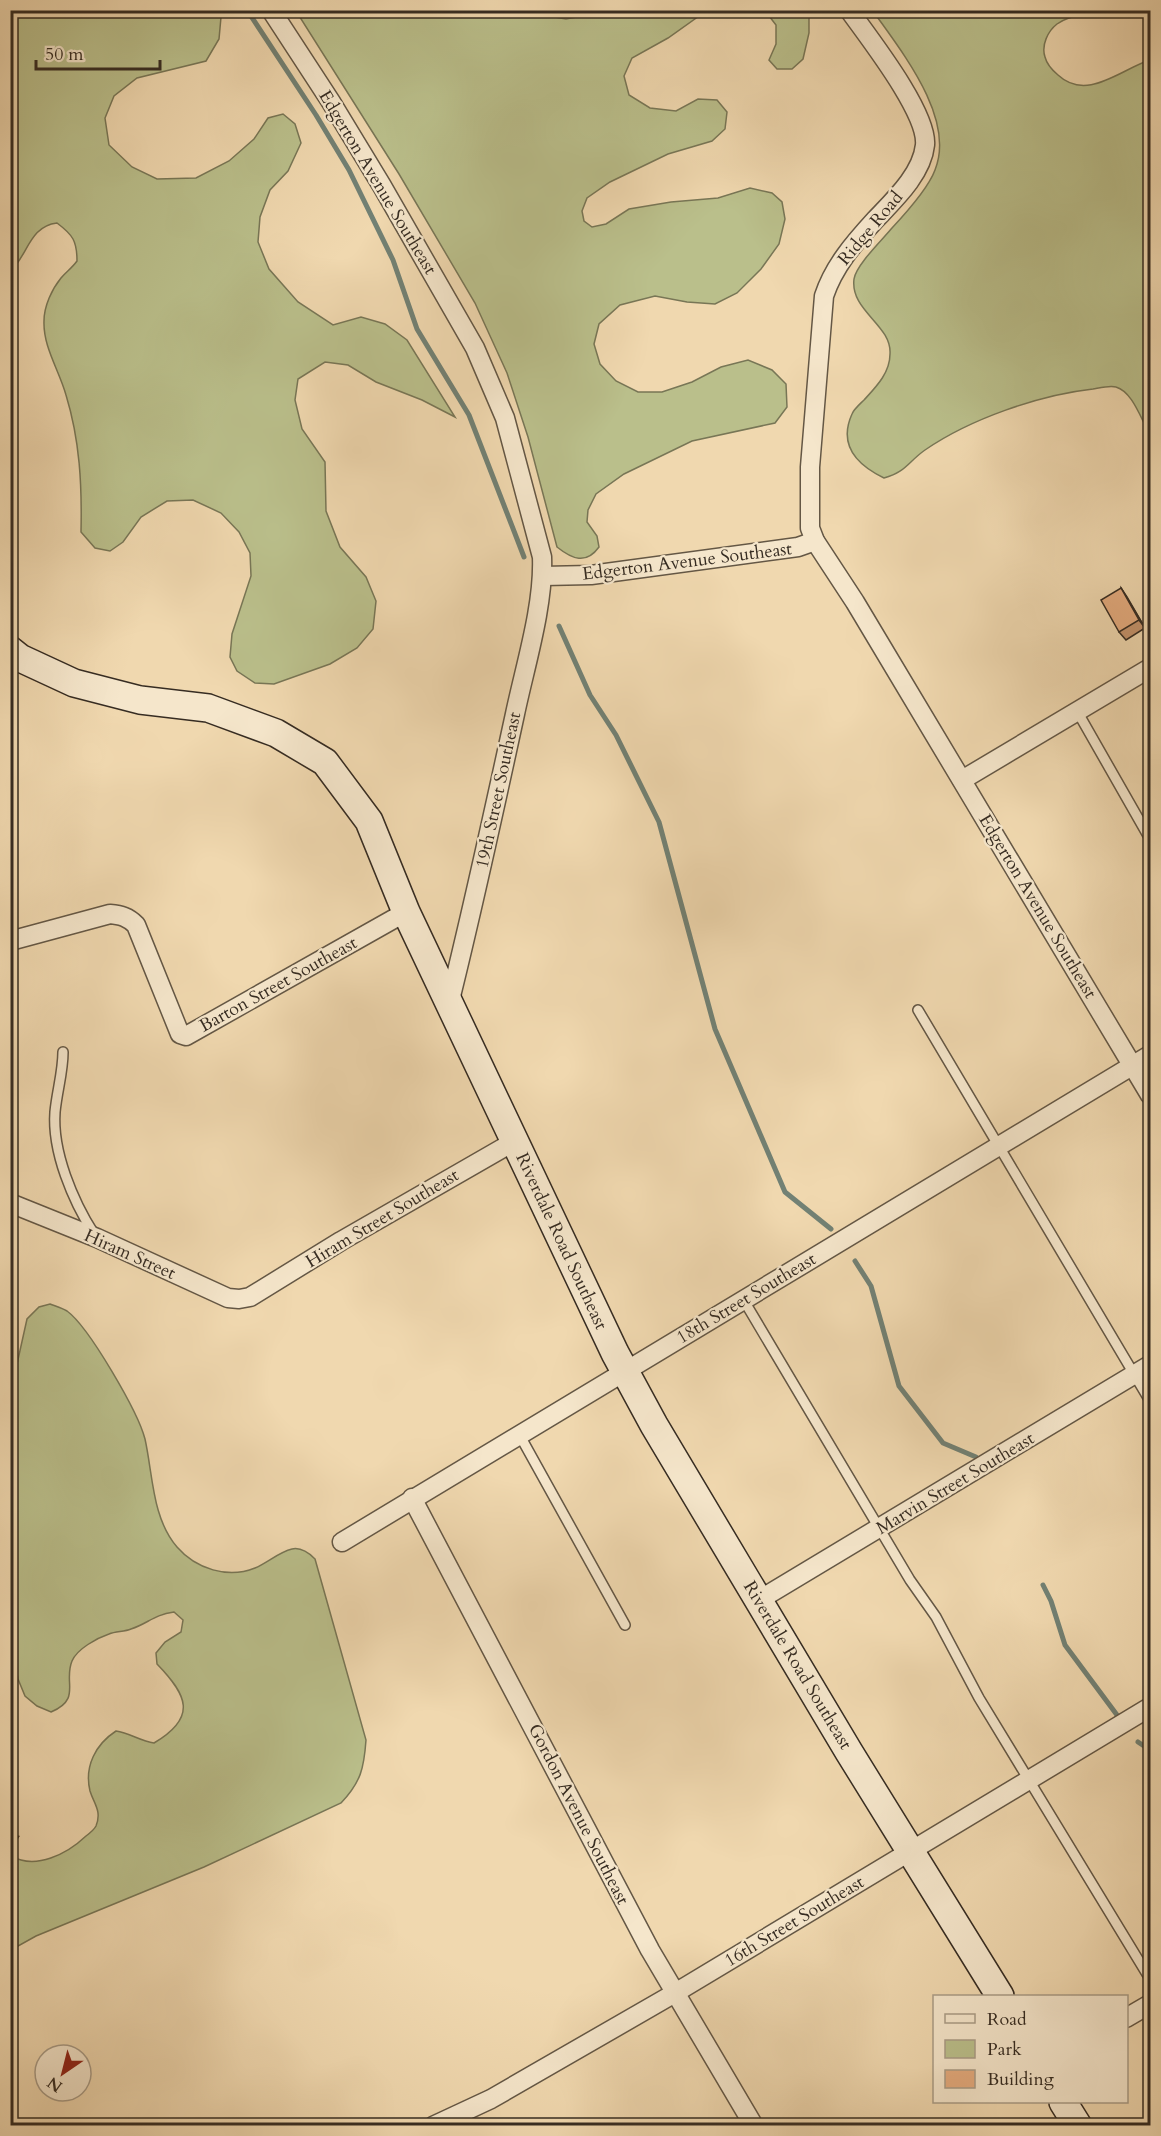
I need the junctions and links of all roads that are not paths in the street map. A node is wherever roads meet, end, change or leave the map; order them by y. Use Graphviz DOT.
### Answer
graph roads {
  1 [pos="271,10"];
  2 [pos="849,10"];
  3 [pos="815,541"];
  4 [pos="543,576"];
  5 [pos="10,650"];
  6 [pos="1150,668"];
  7 [pos="1077,711"];
  8 [pos="962,780"];
  9 [pos="1150,839"];
  10 [pos="406,912"];
  11 [pos="10,941"];
  12 [pos="449,1004"];
  13 [pos="918,1010"];
  14 [pos="63,1052"];
  15 [pos="1150,1055"];
  16 [pos="1133,1065"];
  17 [pos="1150,1095"];
  18 [pos="515,1141"];
  19 [pos="998,1146"];
  20 [pos="10,1203"];
  21 [pos="97,1238"];
  22 [pos="250,1297"];
  23 [pos="743,1299"];
  24 [pos="1150,1365"];
  25 [pos="624,1370"];
  26 [pos="1134,1374"];
  27 [pos="1150,1401"];
  28 [pos="519,1434"];
  29 [pos="412,1498"];
  30 [pos="879,1528"];
  31 [pos="342,1542"];
  32 [pos="759,1600"];
  33 [pos="625,1625"];
  34 [pos="1150,1707"];
  35 [pos="1029,1780"];
  36 [pos="911,1851"];
  37 [pos="1150,1979"];
  38 [pos="675,1993"];
  39 [pos="999,1995"];
  40 [pos="1150,2004"];
  41 [pos="1128,2017"];
  42 [pos="1065,2103"];
  43 [pos="468,2118"];
  44 [pos="433,2126"];
  45 [pos="754,2126"];
  46 [pos="1078,2126"];
  1 -- 4 [label="street, Edgerton Avenue Southeast"];
  2 -- 3 [label="street, Ridge Road"];
  3 -- 4 [label="street, Edgerton Avenue Southeast"];
  3 -- 8 [label="street, Edgerton Avenue Southeast"];
  4 -- 12 [label="street, 19th Street Southeast"];
  5 -- 10 [label="street, Riverdale Road Southeast"];
  6 -- 7 [label="street"];
  7 -- 8 [label="street"];
  7 -- 9 [label="lane"];
  8 -- 16 [label="street, Edgerton Avenue Southeast"];
  10 -- 11 [label="street, Barton Street Southeast"];
  10 -- 12 [label="street, Riverdale Road Southeast"];
  12 -- 18 [label="street, Riverdale Road Southeast"];
  13 -- 19 [label="lane"];
  14 -- 21 [label="lane"];
  15 -- 16 [label="street, 18th Street Southeast"];
  16 -- 17 [label="street, Edgerton Avenue Southeast"];
  16 -- 19 [label="street, 18th Street Southeast"];
  18 -- 22 [label="street, Hiram Street Southeast"];
  18 -- 25 [label="street, Riverdale Road Southeast"];
  19 -- 23 [label="street, 18th Street Southeast"];
  19 -- 26 [label="lane"];
  20 -- 21 [label="street, Hiram Street"];
  21 -- 22 [label="street, Hiram Street"];
  23 -- 25 [label="street, 18th Street Southeast"];
  23 -- 30 [label="lane"];
  24 -- 26 [label="street, Marvin Street Southeast"];
  25 -- 28 [label="street, 18th Street Southeast"];
  25 -- 32 [label="street, Riverdale Road Southeast"];
  26 -- 27 [label="lane"];
  26 -- 30 [label="street, Marvin Street Southeast"];
  28 -- 29 [label="street, 18th Street Southeast"];
  28 -- 33 [label="lane"];
  29 -- 31 [label="street, 18th Street Southeast"];
  29 -- 38 [label="street, Gordon Avenue Southeast"];
  30 -- 32 [label="street, Marvin Street Southeast"];
  30 -- 35 [label="lane"];
  32 -- 36 [label="street, Riverdale Road Southeast"];
  34 -- 35 [label="street, 16th Street Southeast"];
  35 -- 36 [label="street, 16th Street Southeast"];
  35 -- 37 [label="lane"];
  36 -- 38 [label="street, 16th Street Southeast"];
  36 -- 39 [label="street, Riverdale Road Southeast"];
  38 -- 43 [label="street, 16th Street Southeast"];
  38 -- 45 [label="street, Gordon Avenue Southeast"];
  40 -- 41 [label="street"];
  42 -- 46 [label="street"];
  43 -- 44 [label="street, 16th Street Southeast"];
}
